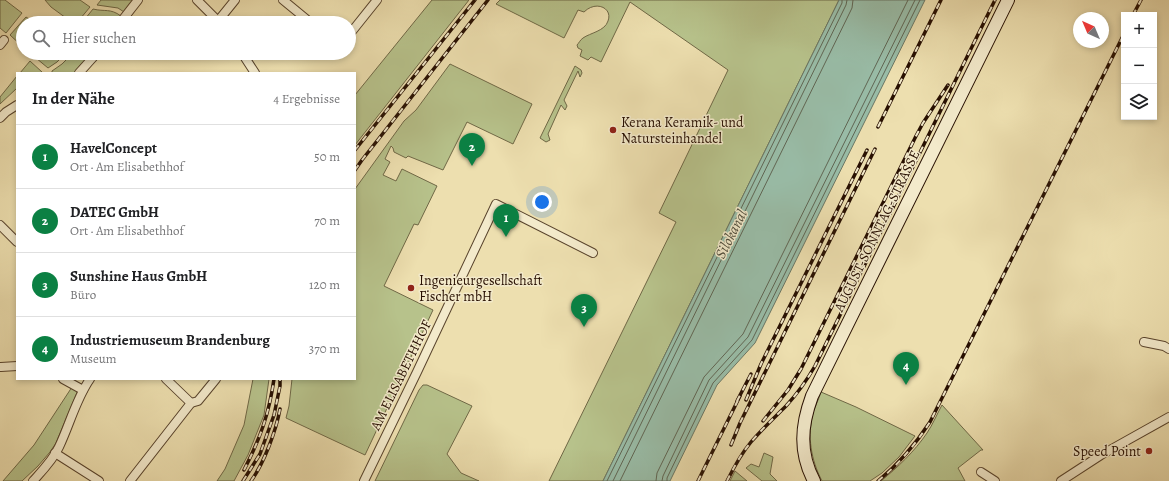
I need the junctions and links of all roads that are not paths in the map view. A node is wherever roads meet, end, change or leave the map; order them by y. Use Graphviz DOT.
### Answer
graph roads {
  1 [pos="138,0"];
  2 [pos="198,0"];
  3 [pos="235,0"];
  4 [pos="283,0"];
  5 [pos="377,0"];
  6 [pos="1008,0"];
  7 [pos="125,16"];
  8 [pos="213,16"];
  9 [pos="223,16"];
  10 [pos="302,16"];
  11 [pos="356,26"];
  12 [pos="91,60"];
  13 [pos="247,60"];
  14 [pos="80,72"];
  15 [pos="254,72"];
  16 [pos="16,106"];
  17 [pos="2,113"];
  18 [pos="0,226"];
  19 [pos="16,241"];
  20 [pos="593,253"];
  21 [pos="1144,342"];
  22 [pos="1169,349"];
  23 [pos="16,366"];
  24 [pos="0,367"];
  25 [pos="65,380"];
  26 [pos="89,380"];
  27 [pos="167,380"];
  28 [pos="215,380"];
  29 [pos="83,390"];
  30 [pos="191,403"];
  31 [pos="1169,417"];
  32 [pos="55,453"];
  33 [pos="981,472"];
  34 [pos="33,481"];
  35 [pos="99,481"];
  36 [pos="130,481"];
  37 [pos="364,481"];
  38 [pos="814,481"];
  39 [pos="996,481"];
  40 [pos="1061,481"];
  1 -- 7 [label="street"];
  2 -- 8 [label="street"];
  3 -- 9 [label="street"];
  4 -- 10 [label="street"];
  5 -- 11 [label="street"];
  6 -- 38 [label="street, AUGUST-SONNTAG-STRASSE"];
  12 -- 14 [label="street"];
  13 -- 15 [label="street"];
  16 -- 17 [label="street"];
  18 -- 19 [label="street"];
  20 -- 37 [label="street, AM ELISABETHHOF"];
  21 -- 22 [label="street"];
  23 -- 24 [label="street"];
  25 -- 29 [label="street"];
  26 -- 29 [label="street"];
  27 -- 30 [label="street"];
  28 -- 30 [label="street"];
  29 -- 32 [label="street"];
  30 -- 36 [label="street"];
  31 -- 40 [label="street"];
  32 -- 34 [label="street"];
  32 -- 35 [label="street"];
  33 -- 39 [label="street"];
}
